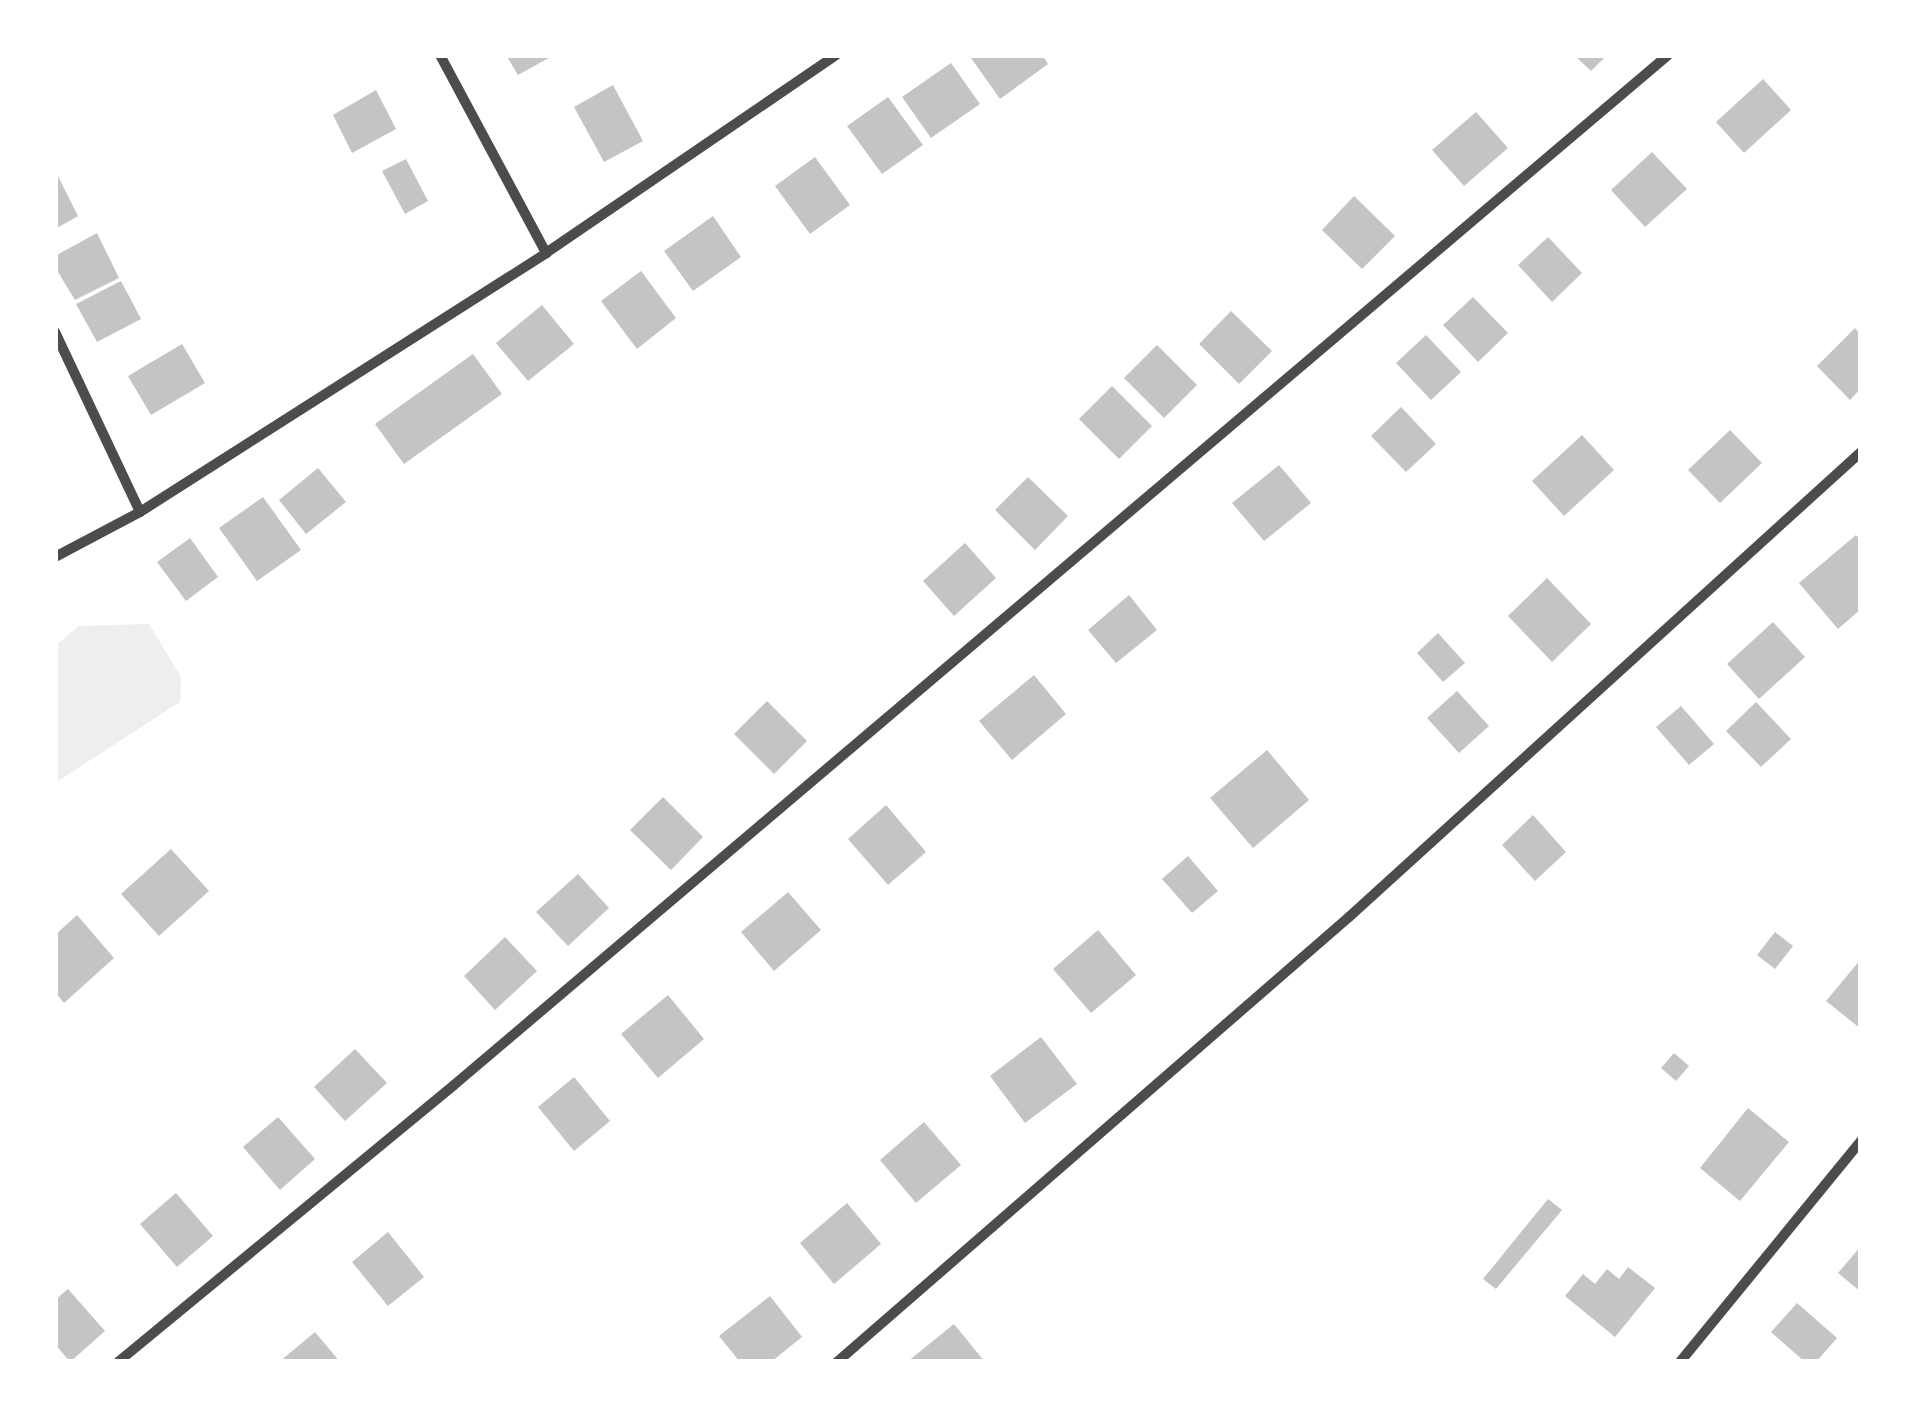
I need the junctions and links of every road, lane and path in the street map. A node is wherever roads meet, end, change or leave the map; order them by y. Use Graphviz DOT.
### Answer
graph roads {
  1 [pos="440,55"];
  2 [pos="836,55"];
  3 [pos="1668,55"];
  4 [pos="546,252"];
  5 [pos="55,332"];
  6 [pos="1861,452"];
  7 [pos="140,512"];
  8 [pos="55,557"];
  9 [pos="1861,1142"];
  10 [pos="118,1362"];
  11 [pos="838,1362"];
  12 [pos="1680,1362"];
  1 -- 4 [label="street"];
  2 -- 4 [label="street"];
  3 -- 10 [label="street"];
  4 -- 7 [label="street"];
  5 -- 7 [label="street"];
  6 -- 11 [label="street"];
  7 -- 8 [label="street"];
  9 -- 12 [label="street"];
}
